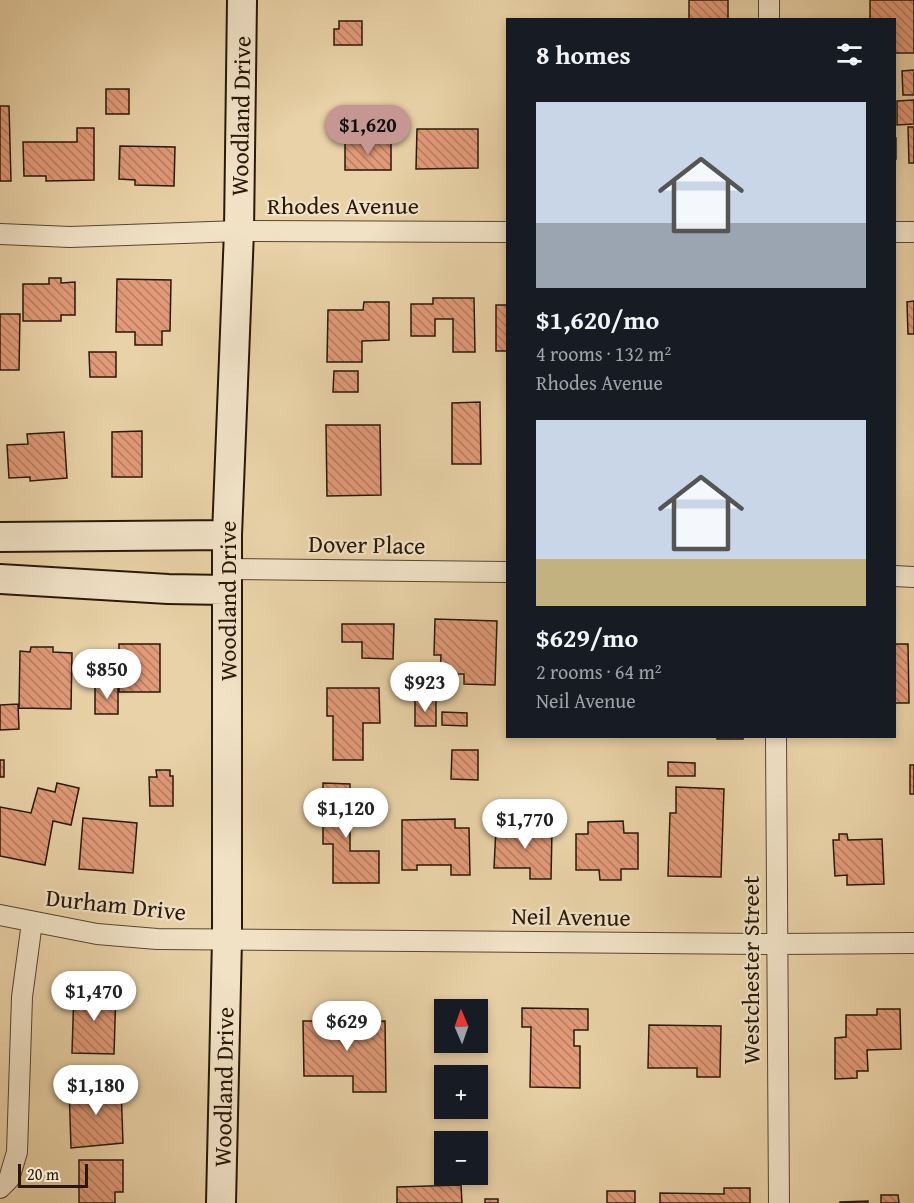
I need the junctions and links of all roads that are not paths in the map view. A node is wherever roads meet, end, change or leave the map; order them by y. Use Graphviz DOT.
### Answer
graph roads {
  1 [pos="242,0"];
  2 [pos="769,0"];
  3 [pos="769,18"];
  4 [pos="239,231"];
  5 [pos="506,232"];
  6 [pos="896,232"];
  7 [pos="914,232"];
  8 [pos="0,234"];
  9 [pos="227,535"];
  10 [pos="0,537"];
  11 [pos="506,572"];
  12 [pos="896,576"];
  13 [pos="914,577"];
  14 [pos="0,579"];
  15 [pos="226,579"];
  16 [pos="776,738"];
  17 [pos="0,915"];
  18 [pos="32,922"];
  19 [pos="227,939"];
  20 [pos="914,943"];
  21 [pos="776,944"];
  22 [pos="0,1188"];
  23 [pos="221,1203"];
  24 [pos="779,1203"];
  1 -- 4 [label="main road, Woodland Drive"];
  2 -- 3 [label="street"];
  4 -- 5 [label="street, Rhodes Avenue"];
  4 -- 8 [label="street, Rhodes Avenue"];
  4 -- 9 [label="main road, Woodland Drive"];
  6 -- 7 [label="street"];
  9 -- 10 [label="main road"];
  9 -- 15 [label="main road, Woodland Drive"];
  11 -- 15 [label="street, Dover Place"];
  12 -- 13 [label="street"];
  14 -- 15 [label="main road"];
  15 -- 19 [label="main road, Woodland Drive"];
  16 -- 21 [label="street, Westchester Street"];
  17 -- 18 [label="street, Durham Drive"];
  18 -- 19 [label="street, Durham Drive"];
  18 -- 22 [label="street"];
  19 -- 21 [label="street, Neil Avenue"];
  19 -- 23 [label="main road, Woodland Drive"];
  20 -- 21 [label="street, Neil Avenue"];
  21 -- 24 [label="street, Westchester Street"];
}
